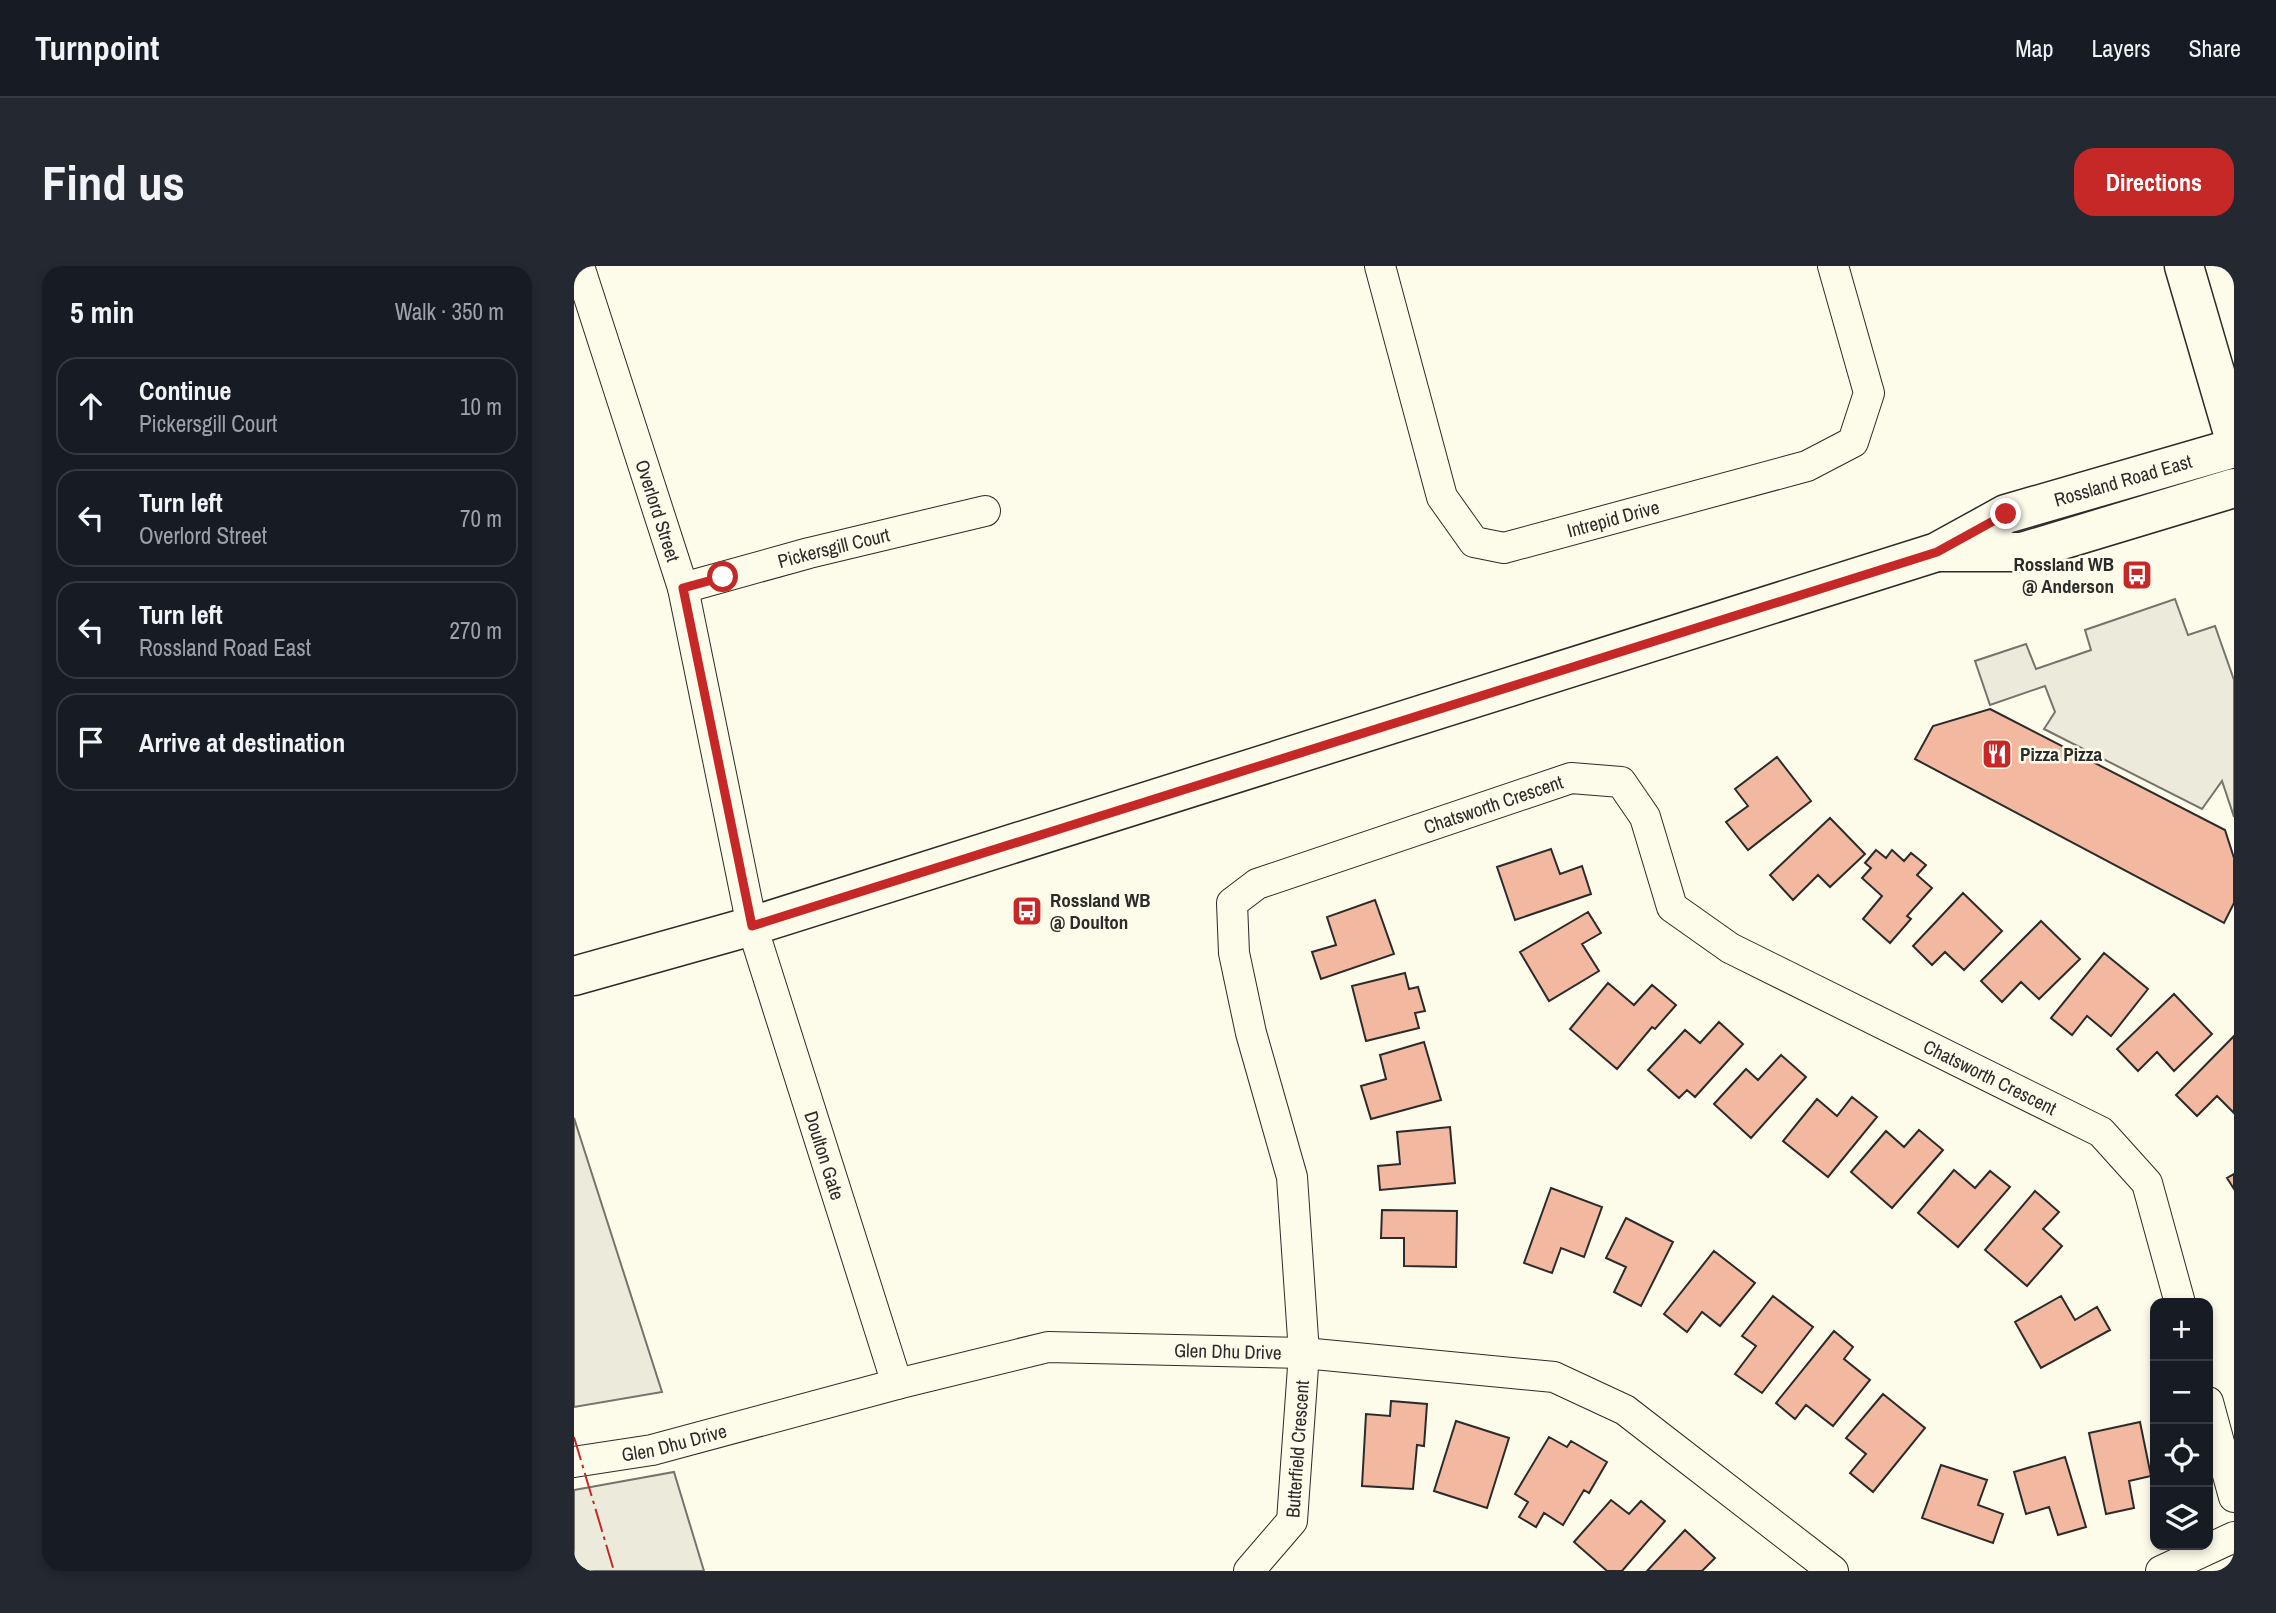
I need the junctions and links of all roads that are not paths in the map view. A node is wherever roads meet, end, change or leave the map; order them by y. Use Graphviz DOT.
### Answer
graph roads {
  1 [pos="579,266"];
  2 [pos="1380,266"];
  3 [pos="1833,266"];
  4 [pos="2184,266"];
  5 [pos="2234,437"];
  6 [pos="2234,448"];
  7 [pos="2234,488"];
  8 [pos="985,511"];
  9 [pos="1937,552"];
  10 [pos="683,588"];
  11 [pos="752,926"];
  12 [pos="574,976"];
  13 [pos="2179,1298"];
  14 [pos="1304,1353"];
  15 [pos="897,1384"];
  16 [pos="2213,1420"];
  17 [pos="574,1462"];
  18 [pos="2234,1497"];
  19 [pos="2234,1537"];
  20 [pos="1249,1571"];
  21 [pos="1833,1571"];
  22 [pos="2161,1571"];
  1 -- 10 [label="street, Overlord Street"];
  2 -- 3 [label="street, Intrepid Drive"];
  4 -- 5 [label="main road"];
  6 -- 9 [label="main road, Rossland Road East"];
  7 -- 9 [label="main road, Rossland Road East"];
  8 -- 10 [label="street, Pickersgill Court"];
  9 -- 11 [label="main road, Rossland Road East"];
  10 -- 11 [label="street, Overlord Street"];
  11 -- 12 [label="main road, Rossland Road East"];
  11 -- 15 [label="street, Doulton Gate"];
  13 -- 14 [label="street, Chatsworth Crescent"];
  14 -- 15 [label="street, Glen Dhu Drive"];
  14 -- 20 [label="street, Butterfield Crescent"];
  14 -- 21 [label="street, Glen Dhu Drive"];
  15 -- 17 [label="street, Glen Dhu Drive"];
  16 -- 18 [label="street"];
  19 -- 22 [label="street"];
}
